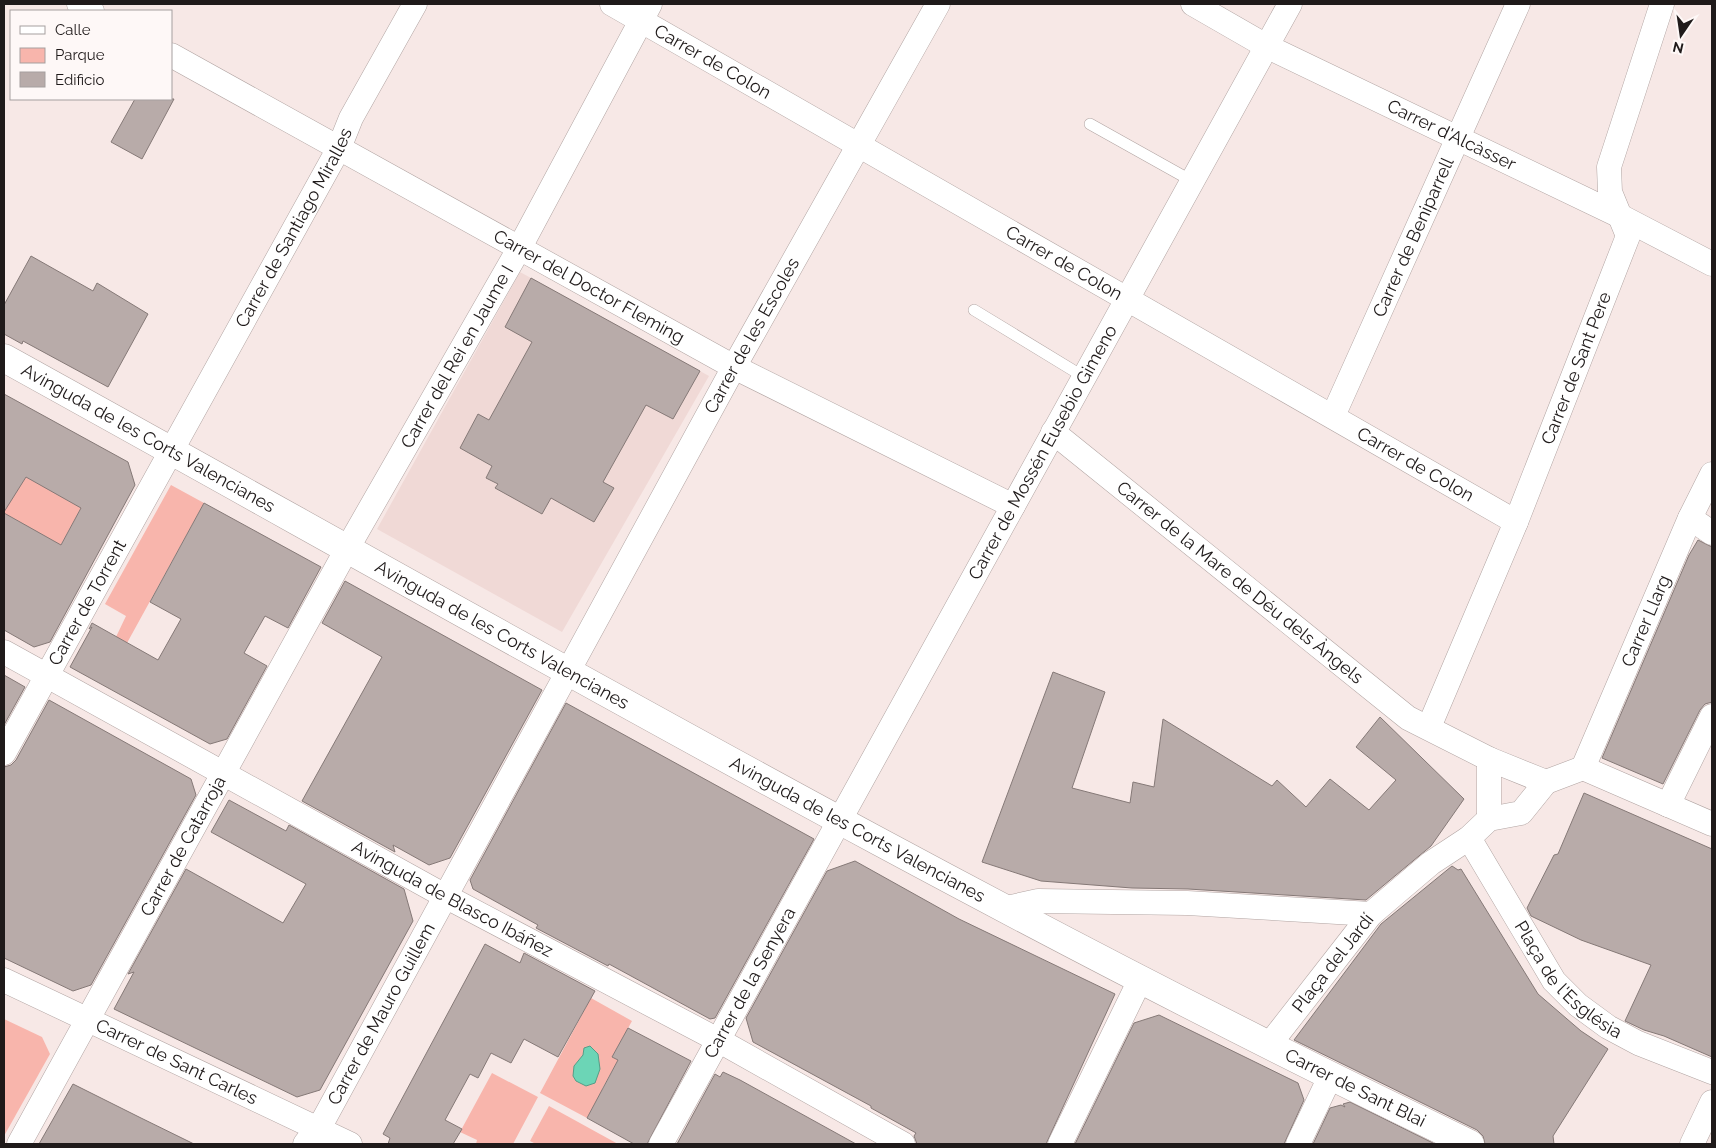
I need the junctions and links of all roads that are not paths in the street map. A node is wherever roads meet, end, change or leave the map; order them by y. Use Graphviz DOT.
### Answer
graph roads {
  1 [pos="79,4"];
  2 [pos="415,4"];
  3 [pos="612,4"];
  4 [pos="938,4"];
  5 [pos="1194,4"];
  6 [pos="1290,4"];
  7 [pos="1518,4"];
  8 [pos="1662,4"];
  9 [pos="90,10"];
  10 [pos="645,12"];
  11 [pos="1266,46"];
  12 [pos="172,56"];
  13 [pos="1090,124"];
  14 [pos="1458,138"];
  15 [pos="860,146"];
  16 [pos="339,148"];
  17 [pos="1192,181"];
  18 [pos="1620,216"];
  19 [pos="520,247"];
  20 [pos="1712,264"];
  21 [pos="1127,299"];
  22 [pos="974,310"];
  23 [pos="4,358"];
  24 [pos="734,367"];
  25 [pos="1084,377"];
  26 [pos="1333,416"];
  27 [pos="1054,432"];
  28 [pos="170,450"];
  29 [pos="1712,474"];
  30 [pos="1013,506"];
  31 [pos="1690,518"];
  32 [pos="1516,522"];
  33 [pos="1712,533"];
  34 [pos="347,549"];
  35 [pos="4,652"];
  36 [pos="568,670"];
  37 [pos="46,675"];
  38 [pos="1712,716"];
  39 [pos="1429,727"];
  40 [pos="4,753"];
  41 [pos="1489,759"];
  42 [pos="1583,768"];
  43 [pos="224,772"];
  44 [pos="1546,782"];
  45 [pos="1668,805"];
  46 [pos="1490,819"];
  47 [pos="839,821"];
  48 [pos="1712,824"];
  49 [pos="1469,838"];
  50 [pos="445,896"];
  51 [pos="1002,909"];
  52 [pos="1371,914"];
  53 [pos="4,980"];
  54 [pos="1140,980"];
  55 [pos="87,1020"];
  56 [pos="718,1040"];
  57 [pos="1268,1045"];
  58 [pos="1712,1072"];
  59 [pos="1330,1077"];
  60 [pos="1712,1102"];
  61 [pos="311,1136"];
  62 [pos="19,1144"];
  63 [pos="350,1144"];
  64 [pos="661,1144"];
  65 [pos="903,1144"];
  66 [pos="1060,1144"];
  67 [pos="1298,1144"];
  68 [pos="1470,1144"];
  69 [pos="1692,1144"];
  1 -- 9 [label="street"];
  2 -- 16 [label="street, Carrer de Santiago Miralles"];
  3 -- 10 [label="street, Carrer de Colon"];
  4 -- 15 [label="street, Carrer de les Escoles"];
  5 -- 11 [label="street, Carrer d'Alcàsser"];
  6 -- 11 [label="street, Carrer de Mossén Eusebio Gimeno"];
  7 -- 14 [label="street, Carrer de Beniparrell"];
  8 -- 18 [label="street, Carrer de Sant Pere"];
  10 -- 15 [label="street, Carrer de Colon"];
  10 -- 19 [label="street, Carrer del Rei en Jaume I"];
  11 -- 14 [label="street, Carrer d'Alcàsser"];
  11 -- 17 [label="street, Carrer de Mossén Eusebio Gimeno"];
  12 -- 16 [label="street, Carrer del Doctor Fleming"];
  13 -- 17 [label="lane"];
  14 -- 18 [label="street, Carrer d'Alcàsser"];
  14 -- 26 [label="street, Carrer de Beniparrell"];
  15 -- 21 [label="street, Carrer de Colon"];
  15 -- 24 [label="street, Carrer de les Escoles"];
  16 -- 19 [label="street, Carrer del Doctor Fleming"];
  16 -- 28 [label="street, Carrer de Santiago Miralles"];
  17 -- 21 [label="street, Carrer de Mossén Eusebio Gimeno"];
  18 -- 20 [label="street, Carrer d'Alcàsser"];
  18 -- 32 [label="street, Carrer de Sant Pere"];
  19 -- 24 [label="street, Carrer del Doctor Fleming"];
  19 -- 34 [label="street, Carrer del Rei en Jaume I"];
  21 -- 25 [label="street, Carrer de Mossén Eusebio Gimeno"];
  21 -- 26 [label="street, Carrer de Colon"];
  22 -- 25 [label="lane"];
  23 -- 28 [label="street, Avinguda de les Corts Valencianes"];
  24 -- 30 [label="street, Carrer del Doctor Fleming"];
  24 -- 36 [label="street, Carrer de les Escoles"];
  25 -- 27 [label="street, Carrer de Mossén Eusebio Gimeno"];
  26 -- 32 [label="street, Carrer de Colon"];
  27 -- 30 [label="street, Carrer de Mossén Eusebio Gimeno"];
  27 -- 39 [label="street, Carrer de la Mare de Déu dels Àngels"];
  28 -- 34 [label="street, Avinguda de les Corts Valencianes"];
  28 -- 37 [label="street, Carrer de Torrent"];
  29 -- 31 [label="street, Carrer Llarg"];
  30 -- 47 [label="street, Carrer de Mossén Eusebio Gimeno"];
  31 -- 33 [label="street"];
  31 -- 42 [label="street, Carrer Llarg"];
  32 -- 39 [label="street, Carrer de Sant Pere"];
  34 -- 36 [label="street, Avinguda de les Corts Valencianes"];
  34 -- 43 [label="street, Carrer de Catarroja"];
  35 -- 37 [label="street, Avinguda de Blasco Ibáñez"];
  36 -- 47 [label="street, Avinguda de les Corts Valencianes"];
  36 -- 50 [label="street, Carrer de Mauro Guillem"];
  37 -- 40 [label="street, Carrer de Torrent"];
  37 -- 43 [label="street, Avinguda de Blasco Ibáñez"];
  38 -- 45 [label="street"];
  39 -- 41 [label="street, Carrer de la Mare de Déu dels Àngels"];
  41 -- 44 [label="street, Carrer de la Mare de Déu dels Àngels"];
  41 -- 46 [label="street"];
  42 -- 44 [label="street"];
  42 -- 45 [label="street"];
  43 -- 50 [label="street, Avinguda de Blasco Ibáñez"];
  43 -- 55 [label="street, Carrer de Catarroja"];
  44 -- 46 [label="street"];
  45 -- 48 [label="street"];
  46 -- 49 [label="street"];
  47 -- 51 [label="street, Avinguda de les Corts Valencianes"];
  47 -- 56 [label="street, Carrer de la Senyera"];
  49 -- 52 [label="street"];
  49 -- 58 [label="street, Plaça de l'Església"];
  50 -- 56 [label="street, Avinguda de Blasco Ibáñez"];
  50 -- 61 [label="street, Carrer de Mauro Guillem"];
  51 -- 52 [label="street, Plaça del Jardí"];
  51 -- 54 [label="street"];
  52 -- 57 [label="street, Plaça del Jardí"];
  53 -- 55 [label="street, Carrer de Sant Carles"];
  54 -- 57 [label="street"];
  54 -- 66 [label="street"];
  55 -- 61 [label="street, Carrer de Sant Carles"];
  55 -- 62 [label="street, Carrer de Catarroja"];
  56 -- 64 [label="street, Carrer de la Senyera"];
  56 -- 65 [label="street, Avinguda de Blasco Ibáñez"];
  57 -- 59 [label="street, Carrer de Sant Blai"];
  59 -- 67 [label="street"];
  59 -- 68 [label="street, Carrer de Sant Blai"];
  60 -- 69 [label="street"];
  61 -- 63 [label="street, Carrer de Sant Carles"];
}
